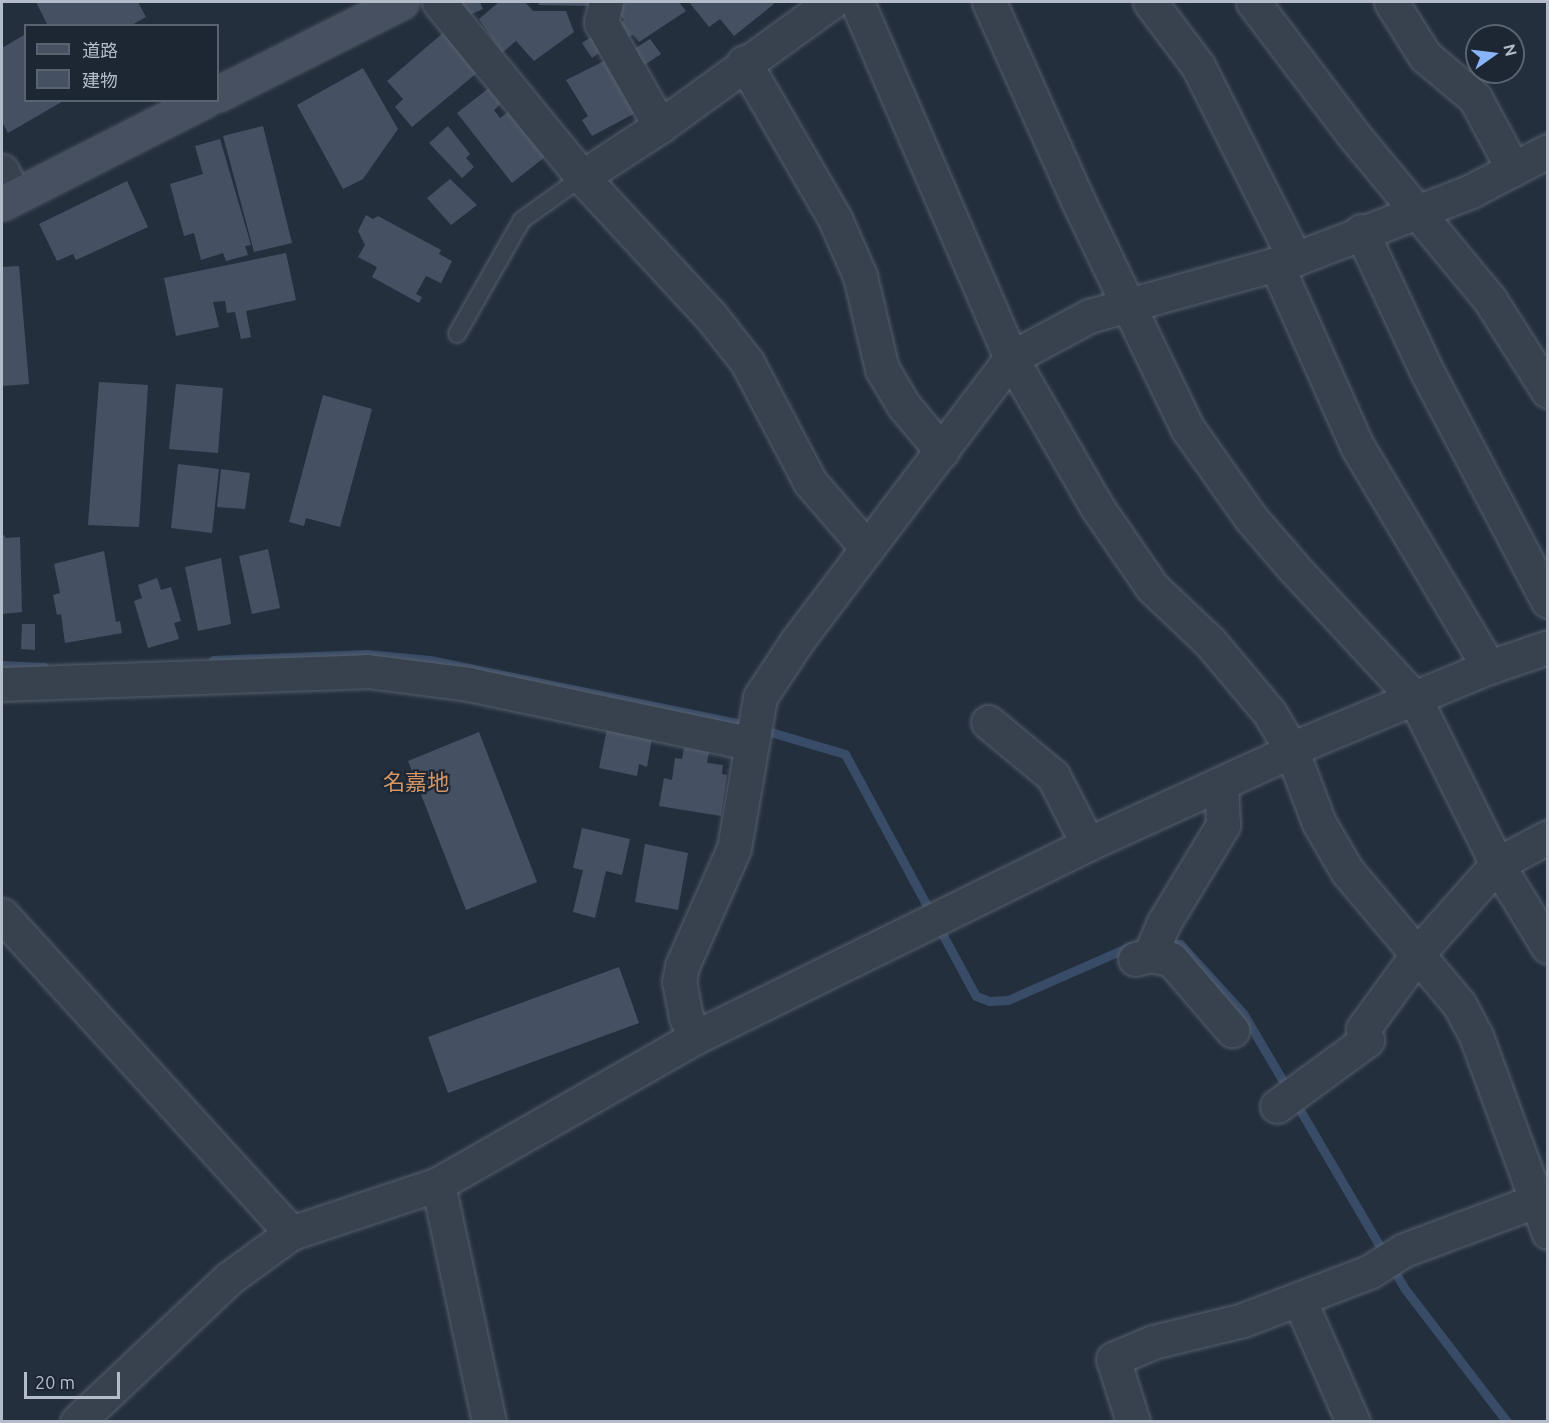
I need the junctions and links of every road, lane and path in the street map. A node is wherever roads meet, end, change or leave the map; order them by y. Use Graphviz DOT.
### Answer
graph roads {
  1 [pos="401,2"];
  2 [pos="439,2"];
  3 [pos="606,2"];
  4 [pos="831,2"];
  5 [pos="857,2"];
  6 [pos="989,2"];
  7 [pos="1150,2"];
  8 [pos="1253,2"];
  9 [pos="1391,2"];
  10 [pos="744,62"];
  11 [pos="219,93"];
  12 [pos="200,102"];
  13 [pos="660,126"];
  14 [pos="1548,151"];
  15 [pos="1513,169"];
  16 [pos="582,177"];
  17 [pos="6,190"];
  18 [pos="1417,209"];
  19 [pos="1361,231"];
  20 [pos="1286,261"];
  21 [pos="1128,304"];
  22 [pos="457,334"];
  23 [pos="1011,358"];
  24 [pos="1548,390"];
  25 [pos="942,450"];
  26 [pos="867,548"];
  27 [pos="1548,601"];
  28 [pos="1548,647"];
  29 [pos="1489,667"];
  30 [pos="2,684"];
  31 [pos="1415,699"];
  32 [pos="988,722"];
  33 [pos="752,744"];
  34 [pos="1284,753"];
  35 [pos="1221,784"];
  36 [pos="1548,837"];
  37 [pos="1088,844"];
  38 [pos="1497,864"];
  39 [pos="2,915"];
  40 [pos="1548,947"];
  41 [pos="1419,952"];
  42 [pos="1232,1030"];
  43 [pos="696,1037"];
  44 [pos="1277,1106"];
  45 [pos="438,1184"];
  46 [pos="1536,1201"];
  47 [pos="1548,1232"];
  48 [pos="291,1233"];
  49 [pos="1299,1299"];
  50 [pos="77,1422"];
  51 [pos="489,1422"];
  52 [pos="1133,1422"];
  53 [pos="1353,1422"];
  1 -- 11 [label="main road"];
  2 -- 16 [label="street"];
  3 -- 13 [label="street"];
  4 -- 10 [label="street"];
  5 -- 23 [label="street"];
  6 -- 21 [label="street"];
  7 -- 20 [label="street"];
  8 -- 18 [label="street"];
  9 -- 15 [label="street"];
  10 -- 13 [label="street"];
  10 -- 25 [label="street"];
  12 -- 17 [label="main road"];
  13 -- 16 [label="street"];
  14 -- 15 [label="street"];
  15 -- 18 [label="street"];
  16 -- 22 [label="lane"];
  16 -- 26 [label="street"];
  18 -- 19 [label="street"];
  18 -- 24 [label="street"];
  19 -- 20 [label="street"];
  19 -- 27 [label="street"];
  20 -- 21 [label="street"];
  20 -- 29 [label="street"];
  21 -- 23 [label="street"];
  21 -- 31 [label="street"];
  23 -- 25 [label="street"];
  23 -- 34 [label="street"];
  25 -- 26 [label="street"];
  26 -- 33 [label="street"];
  28 -- 29 [label="street"];
  29 -- 31 [label="street"];
  30 -- 33 [label="street"];
  31 -- 34 [label="street"];
  31 -- 38 [label="street"];
  32 -- 37 [label="street"];
  33 -- 43 [label="street"];
  34 -- 35 [label="street"];
  34 -- 41 [label="street"];
  35 -- 37 [label="street"];
  35 -- 42 [label="street"];
  36 -- 38 [label="street"];
  37 -- 43 [label="street"];
  38 -- 40 [label="street"];
  38 -- 41 [label="street"];
  39 -- 48 [label="street"];
  41 -- 44 [label="street"];
  41 -- 46 [label="street"];
  43 -- 45 [label="street"];
  45 -- 48 [label="street"];
  45 -- 51 [label="street"];
  46 -- 47 [label="street"];
  46 -- 49 [label="street"];
  48 -- 50 [label="street"];
  49 -- 52 [label="street"];
  49 -- 53 [label="street"];
}
